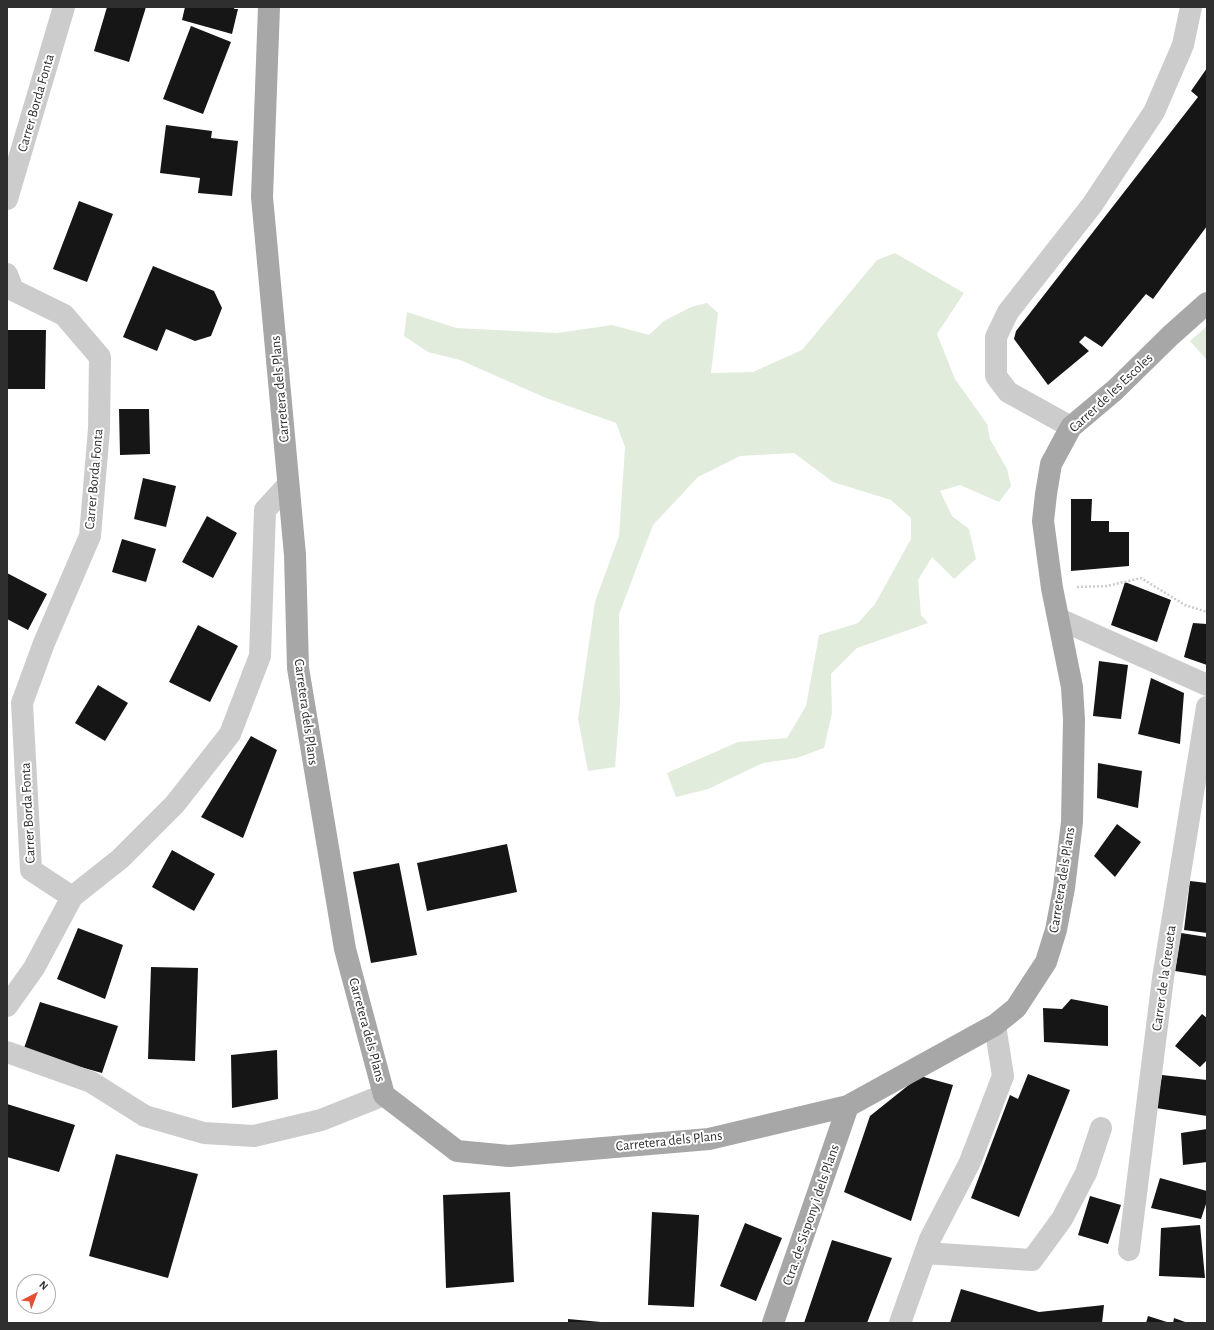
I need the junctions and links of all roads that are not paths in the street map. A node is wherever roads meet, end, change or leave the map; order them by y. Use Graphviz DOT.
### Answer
graph roads {
  1 [pos="64,7"];
  2 [pos="269,7"];
  3 [pos="1191,7"];
  4 [pos="7,199"];
  5 [pos="7,274"];
  6 [pos="1207,303"];
  7 [pos="1071,427"];
  8 [pos="288,484"];
  9 [pos="1059,619"];
  10 [pos="1207,686"];
  11 [pos="1207,707"];
  12 [pos="72,897"];
  13 [pos="7,1006"];
  14 [pos="995,1025"];
  15 [pos="7,1052"];
  16 [pos="384,1095"];
  17 [pos="848,1106"];
  18 [pos="1100,1128"];
  19 [pos="1129,1250"];
  20 [pos="925,1253"];
  21 [pos="773,1323"];
  22 [pos="900,1323"];
  1 -- 4 [label="street, Carrer Borda Fonta"];
  2 -- 8 [label="main road, Carretera dels Plans"];
  3 -- 7 [label="street"];
  5 -- 12 [label="street, Carrer Borda Fonta"];
  6 -- 7 [label="main road, Carrer de les Escoles"];
  7 -- 9 [label="main road, Carrer de les Escoles"];
  8 -- 12 [label="street"];
  8 -- 16 [label="main road, Carretera dels Plans"];
  9 -- 10 [label="street"];
  9 -- 14 [label="main road, Carretera dels Plans"];
  11 -- 19 [label="street, Carrer de la Creueta"];
  12 -- 13 [label="street"];
  14 -- 17 [label="main road, Carretera dels Plans"];
  14 -- 20 [label="street"];
  15 -- 16 [label="street"];
  16 -- 17 [label="main road, Carretera dels Plans"];
  17 -- 21 [label="main road, Ctra. de Sispony i dels Plans"];
  18 -- 20 [label="street"];
  20 -- 22 [label="street"];
}
